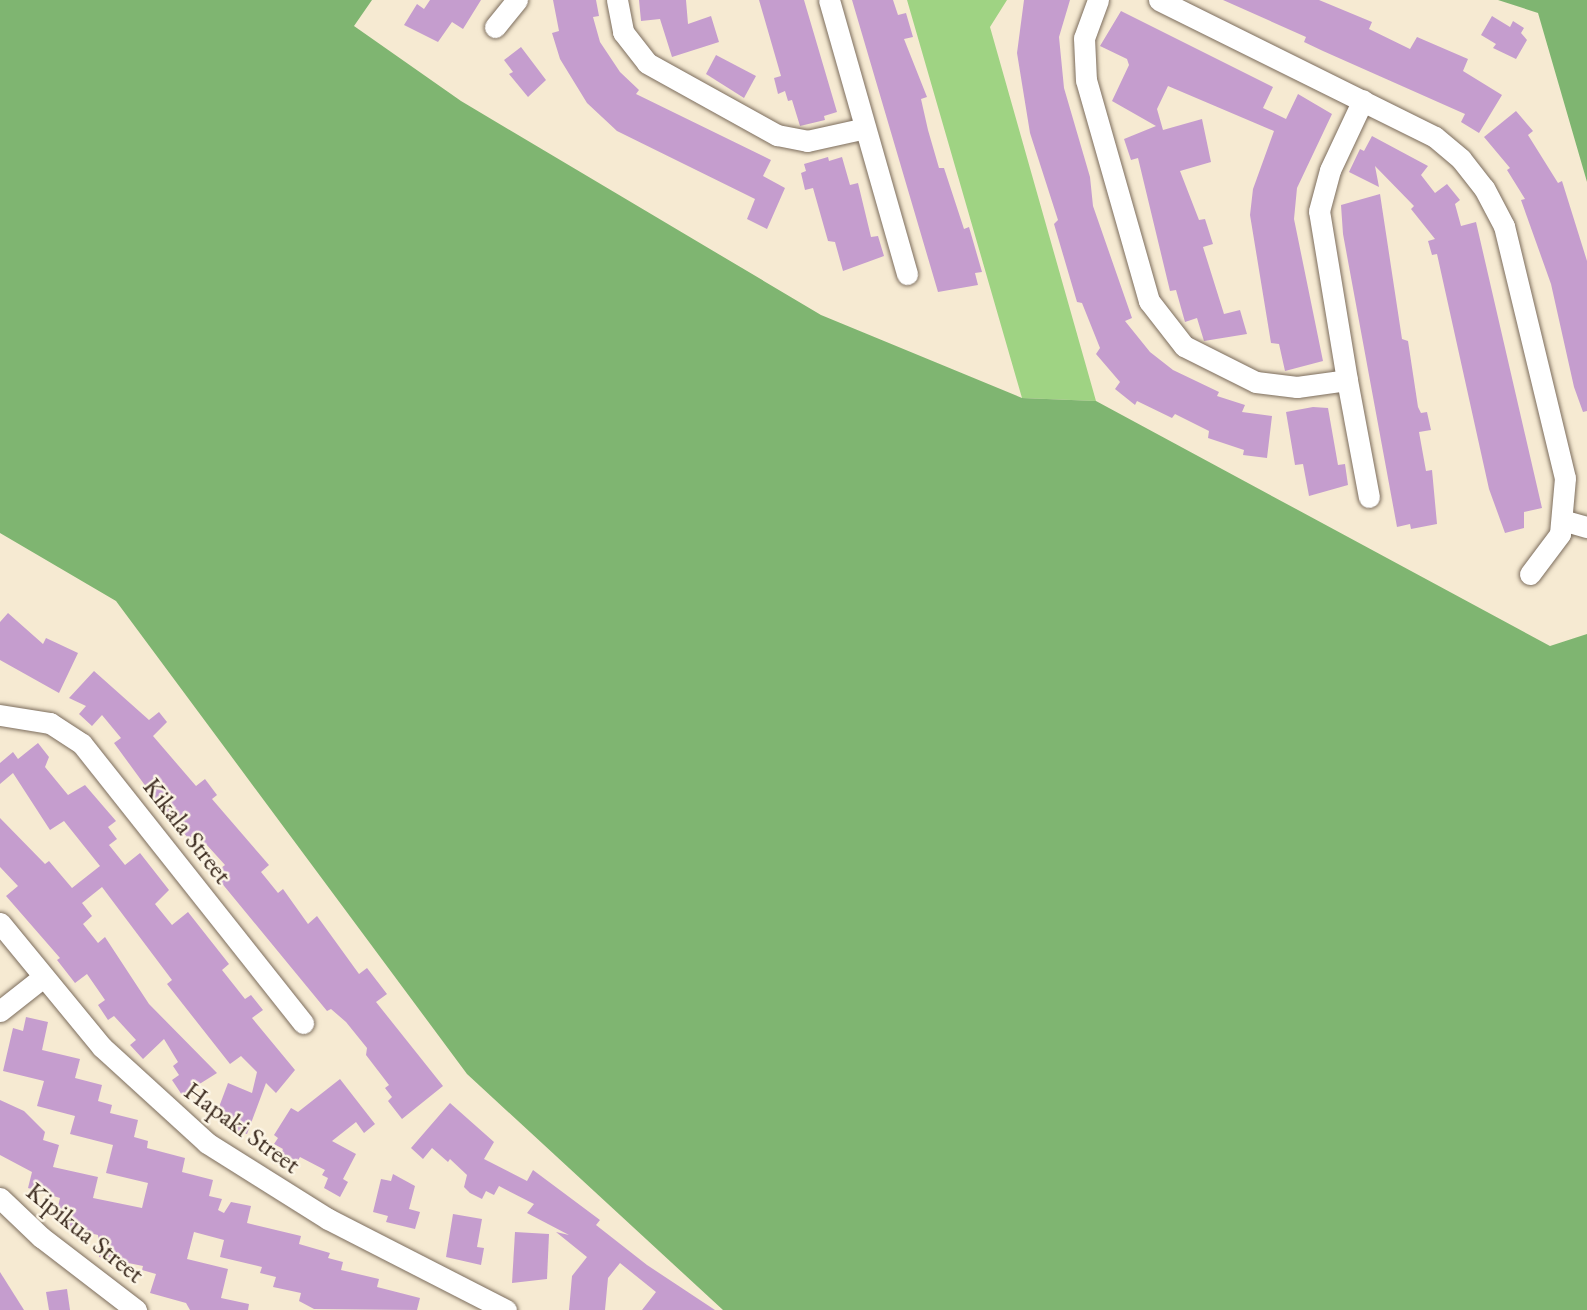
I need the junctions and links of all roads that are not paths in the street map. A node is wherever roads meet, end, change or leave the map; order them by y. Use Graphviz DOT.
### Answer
graph roads {
  1 [pos="517,0"];
  2 [pos="617,0"];
  3 [pos="828,0"];
  4 [pos="1098,0"];
  5 [pos="1159,0"];
  6 [pos="495,27"];
  7 [pos="1363,100"];
  8 [pos="865,128"];
  9 [pos="907,274"];
  10 [pos="1347,380"];
  11 [pos="1368,497"];
  12 [pos="1562,520"];
  13 [pos="1587,527"];
  14 [pos="1530,574"];
  15 [pos="0,715"];
  16 [pos="0,923"];
  17 [pos="43,977"];
  18 [pos="0,1011"];
  19 [pos="303,1023"];
  20 [pos="4,1212"];
  21 [pos="136,1310"];
  22 [pos="506,1310"];
  1 -- 6 [label="street"];
  2 -- 8 [label="street"];
  3 -- 8 [label="street"];
  4 -- 10 [label="street"];
  5 -- 7 [label="street"];
  7 -- 10 [label="street"];
  7 -- 12 [label="street"];
  8 -- 9 [label="street"];
  10 -- 11 [label="street"];
  12 -- 13 [label="street"];
  12 -- 14 [label="street"];
  15 -- 19 [label="street, Kikala Street"];
  16 -- 17 [label="street, Hapaki Street"];
  17 -- 18 [label="street"];
  17 -- 22 [label="street, Hapaki Street"];
  20 -- 21 [label="street, Kipikua Street"];
}
